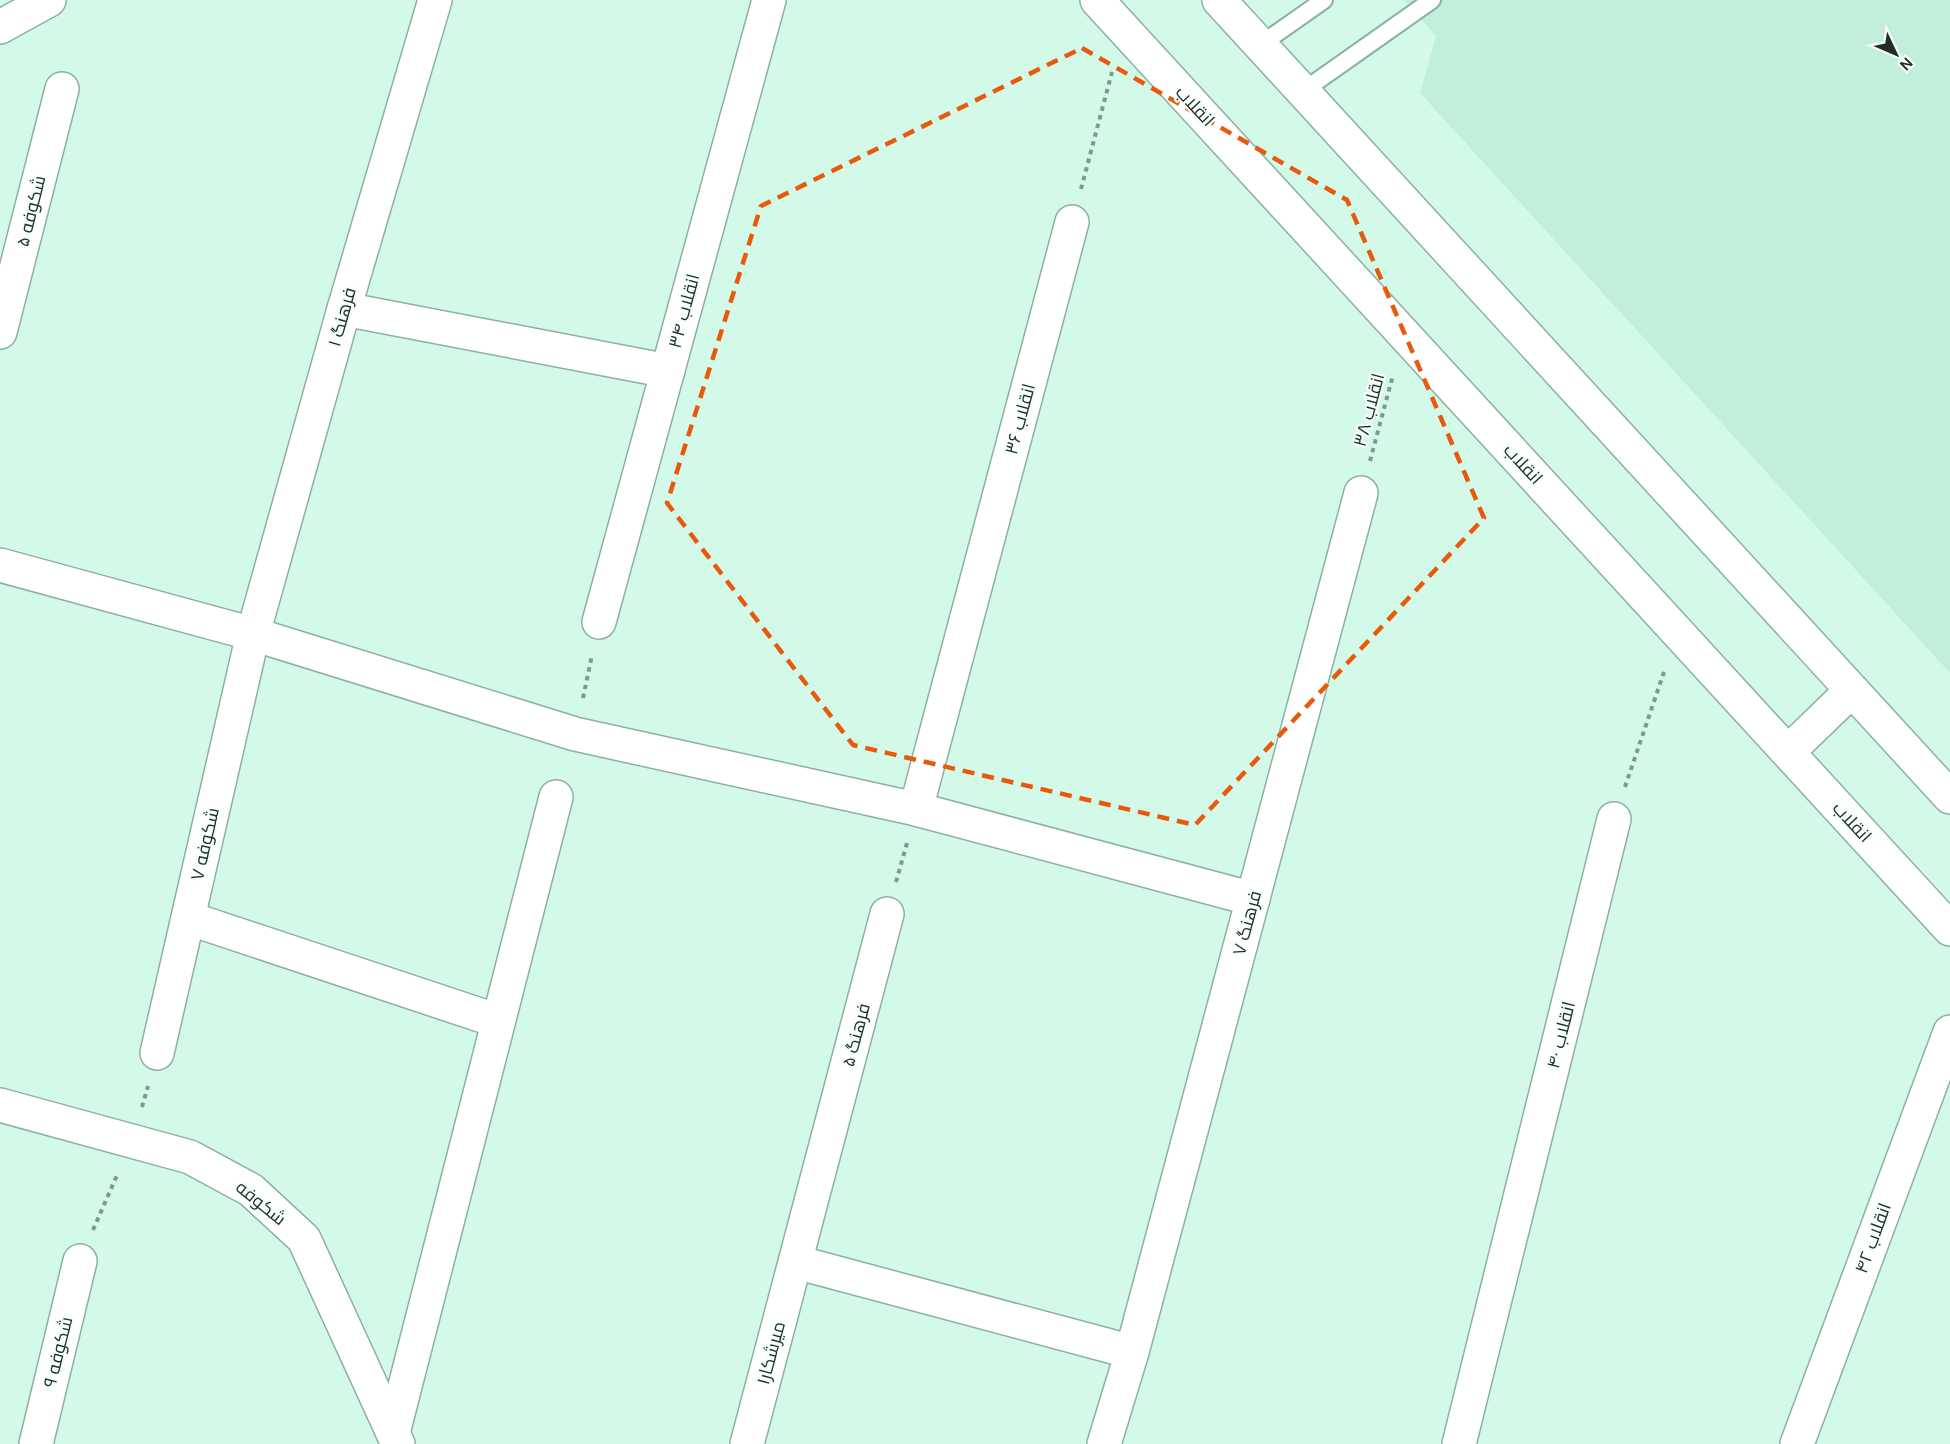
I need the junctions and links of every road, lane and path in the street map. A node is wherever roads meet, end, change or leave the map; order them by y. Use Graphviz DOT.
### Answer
graph roads {
  1 [pos="49,0"];
  2 [pos="435,0"];
  3 [pos="769,0"];
  4 [pos="1097,0"];
  5 [pos="1220,0"];
  6 [pos="1324,0"];
  7 [pos="1432,0"];
  8 [pos="0,27"];
  9 [pos="1123,28"];
  10 [pos="1260,45"];
  11 [pos="62,89"];
  12 [pos="1303,91"];
  13 [pos="1072,222"];
  14 [pos="344,309"];
  15 [pos="0,332"];
  16 [pos="1404,334"];
  17 [pos="668,371"];
  18 [pos="1361,493"];
  19 [pos="0,565"];
  20 [pos="599,622"];
  21 [pos="1678,632"];
  22 [pos="253,634"];
  23 [pos="1851,691"];
  24 [pos="1788,752"];
  25 [pos="556,797"];
  26 [pos="1950,797"];
  27 [pos="916,809"];
  28 [pos="1614,819"];
  29 [pos="1253,899"];
  30 [pos="887,914"];
  31 [pos="188,918"];
  32 [pos="1950,928"];
  33 [pos="498,1021"];
  34 [pos="1950,1032"];
  35 [pos="157,1053"];
  36 [pos="0,1106"];
  37 [pos="132,1141"];
  38 [pos="80,1261"];
  39 [pos="796,1262"];
  40 [pos="1132,1352"];
  41 [pos="396,1438"];
  42 [pos="36,1444"];
  43 [pos="747,1444"];
  44 [pos="1104,1444"];
  45 [pos="1460,1444"];
  46 [pos="1797,1444"];
  1 -- 8 [label="street"];
  2 -- 14 [label="street, فرهنگ ۱"];
  3 -- 17 [label="street, انقلاب ۳۴"];
  4 -- 9 [label="street, انقلاب"];
  5 -- 10 [label="street"];
  6 -- 10 [label="lane"];
  7 -- 12 [label="lane"];
  9 -- 13 [label="path"];
  9 -- 16 [label="street, انقلاب"];
  10 -- 12 [label="street"];
  11 -- 15 [label="street, شکوفه ۵"];
  12 -- 23 [label="street"];
  13 -- 27 [label="street, انقلاب ۳۶"];
  14 -- 17 [label="street"];
  14 -- 22 [label="street, فرهنگ ۱"];
  16 -- 18 [label="path, انقلاب ۳۸"];
  16 -- 21 [label="street, انقلاب"];
  17 -- 20 [label="street, انقلاب ۳۴"];
  18 -- 29 [label="street, فرهنگ ۷"];
  19 -- 22 [label="street"];
  21 -- 24 [label="street, انقلاب"];
  21 -- 28 [label="path"];
  22 -- 27 [label="street"];
  22 -- 31 [label="street, شکوفه ۷"];
  23 -- 24 [label="street"];
  23 -- 26 [label="street"];
  24 -- 32 [label="street, انقلاب"];
  25 -- 33 [label="street"];
  27 -- 29 [label="street"];
  27 -- 30 [label="path"];
  28 -- 45 [label="street, انقلاب ۴۰"];
  29 -- 40 [label="street, فرهنگ ۷"];
  30 -- 39 [label="street, فرهنگ ۵"];
  31 -- 33 [label="street"];
  31 -- 35 [label="street, شکوفه ۷"];
  33 -- 41 [label="street"];
  34 -- 46 [label="street, انقلاب ۴۲"];
  35 -- 37 [label="path"];
  36 -- 37 [label="street, شکوفه"];
  37 -- 38 [label="path"];
  37 -- 41 [label="street, شکوفه"];
  38 -- 42 [label="street, شکوفه ۹"];
  39 -- 40 [label="street"];
  39 -- 43 [label="street, میرشکار۱"];
  40 -- 44 [label="street, فرهنگ ۷"];
}
